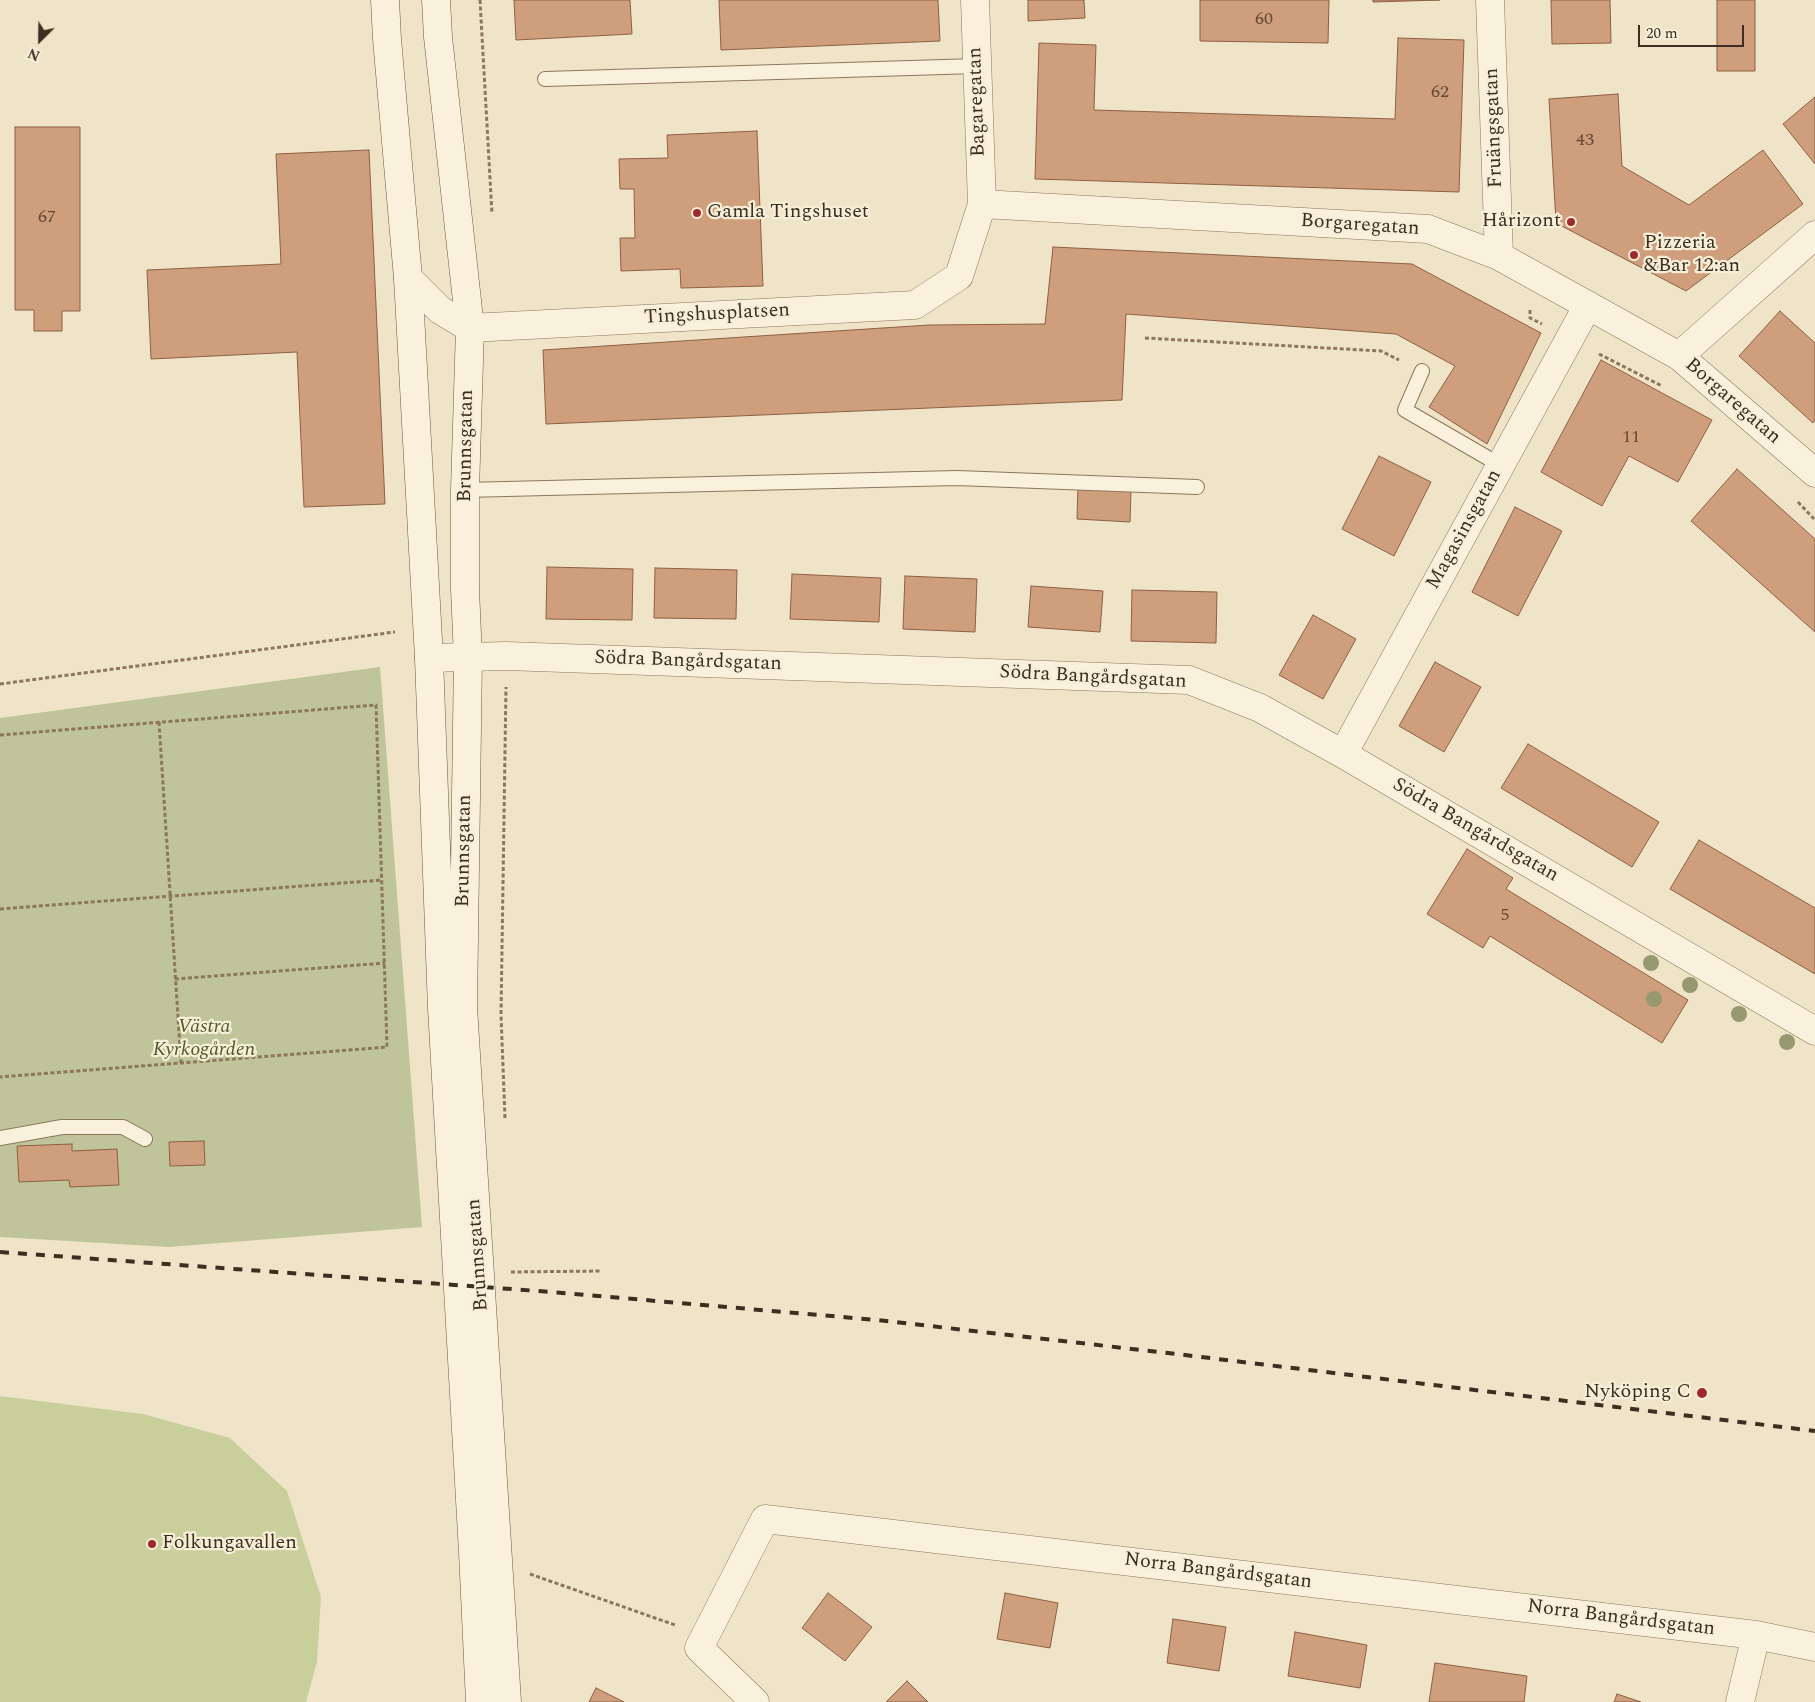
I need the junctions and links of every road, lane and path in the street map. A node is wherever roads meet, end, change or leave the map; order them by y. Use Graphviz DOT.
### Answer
graph roads {
  1 [pos="385,0"];
  2 [pos="436,0"];
  3 [pos="975,0"];
  4 [pos="1490,0"];
  5 [pos="977,66"];
  6 [pos="544,79"];
  7 [pos="982,204"];
  8 [pos="1815,234"];
  9 [pos="1499,256"];
  10 [pos="408,278"];
  11 [pos="1588,306"];
  12 [pos="470,328"];
  13 [pos="1145,338"];
  14 [pos="1679,356"];
  15 [pos="1422,371"];
  16 [pos="1500,466"];
  17 [pos="1815,474"];
  18 [pos="1197,487"];
  19 [pos="465,490"];
  20 [pos="396,632"];
  21 [pos="506,656"];
  22 [pos="468,657"];
  23 [pos="429,658"];
  24 [pos="0,684"];
  25 [pos="159,722"];
  26 [pos="0,735"];
  27 [pos="1343,754"];
  28 [pos="382,880"];
  29 [pos="170,896"];
  30 [pos="0,909"];
  31 [pos="385,963"];
  32 [pos="175,979"];
  33 [pos="1815,1031"];
  34 [pos="181,1063"];
  35 [pos="0,1077"];
  36 [pos="505,1124"];
  37 [pos="0,1138"];
  38 [pos="145,1139"];
  39 [pos="601,1271"];
  40 [pos="511,1282"];
  41 [pos="526,1581"];
  42 [pos="1756,1635"];
  43 [pos="1815,1647"];
  44 [pos="699,1648"];
  45 [pos="480,1702"];
  46 [pos="507,1702"];
  47 [pos="754,1702"];
  48 [pos="1740,1702"];
  1 -- 10 [label="street, Brunnsgatan"];
  2 -- 12 [label="street, Brunnsgatan"];
  3 -- 5 [label="street, Bagaregatan"];
  4 -- 9 [label="street, Fruängsgatan"];
  5 -- 6 [label="lane"];
  5 -- 7 [label="street, Bagaregatan"];
  7 -- 9 [label="street, Borgaregatan"];
  7 -- 12 [label="street, Tingshusplatsen"];
  8 -- 14 [label="street"];
  9 -- 11 [label="street, Borgaregatan"];
  10 -- 12 [label="street"];
  10 -- 23 [label="street, Brunnsgatan"];
  11 -- 14 [label="street, Borgaregatan"];
  11 -- 16 [label="street, Magasinsgatan"];
  12 -- 19 [label="street, Brunnsgatan"];
  13 -- 15 [label="path"];
  14 -- 17 [label="street, Borgaregatan"];
  15 -- 16 [label="lane"];
  16 -- 27 [label="street, Magasinsgatan"];
  18 -- 19 [label="lane"];
  19 -- 22 [label="street, Brunnsgatan"];
  20 -- 24 [label="path"];
  21 -- 22 [label="street, Södra Bangårdsgatan"];
  21 -- 27 [label="street, Södra Bangårdsgatan"];
  21 -- 36 [label="path"];
  22 -- 23 [label="street, Södra Bangårdsgatan"];
  22 -- 46 [label="street, Brunnsgatan"];
  23 -- 45 [label="street, Brunnsgatan"];
  25 -- 26 [label="path"];
  25 -- 28 [label="path"];
  25 -- 29 [label="path"];
  27 -- 33 [label="street, Södra Bangårdsgatan"];
  28 -- 29 [label="path"];
  28 -- 31 [label="path"];
  29 -- 30 [label="path"];
  29 -- 32 [label="path"];
  31 -- 32 [label="path"];
  31 -- 34 [label="path"];
  32 -- 34 [label="path"];
  34 -- 35 [label="path"];
  37 -- 38 [label="lane"];
  39 -- 40 [label="path"];
  41 -- 44 [label="path"];
  42 -- 43 [label="street, Norra Bangårdsgatan"];
  42 -- 44 [label="street, Norra Bangårdsgatan"];
  42 -- 48 [label="street"];
  44 -- 47 [label="street"];
}
